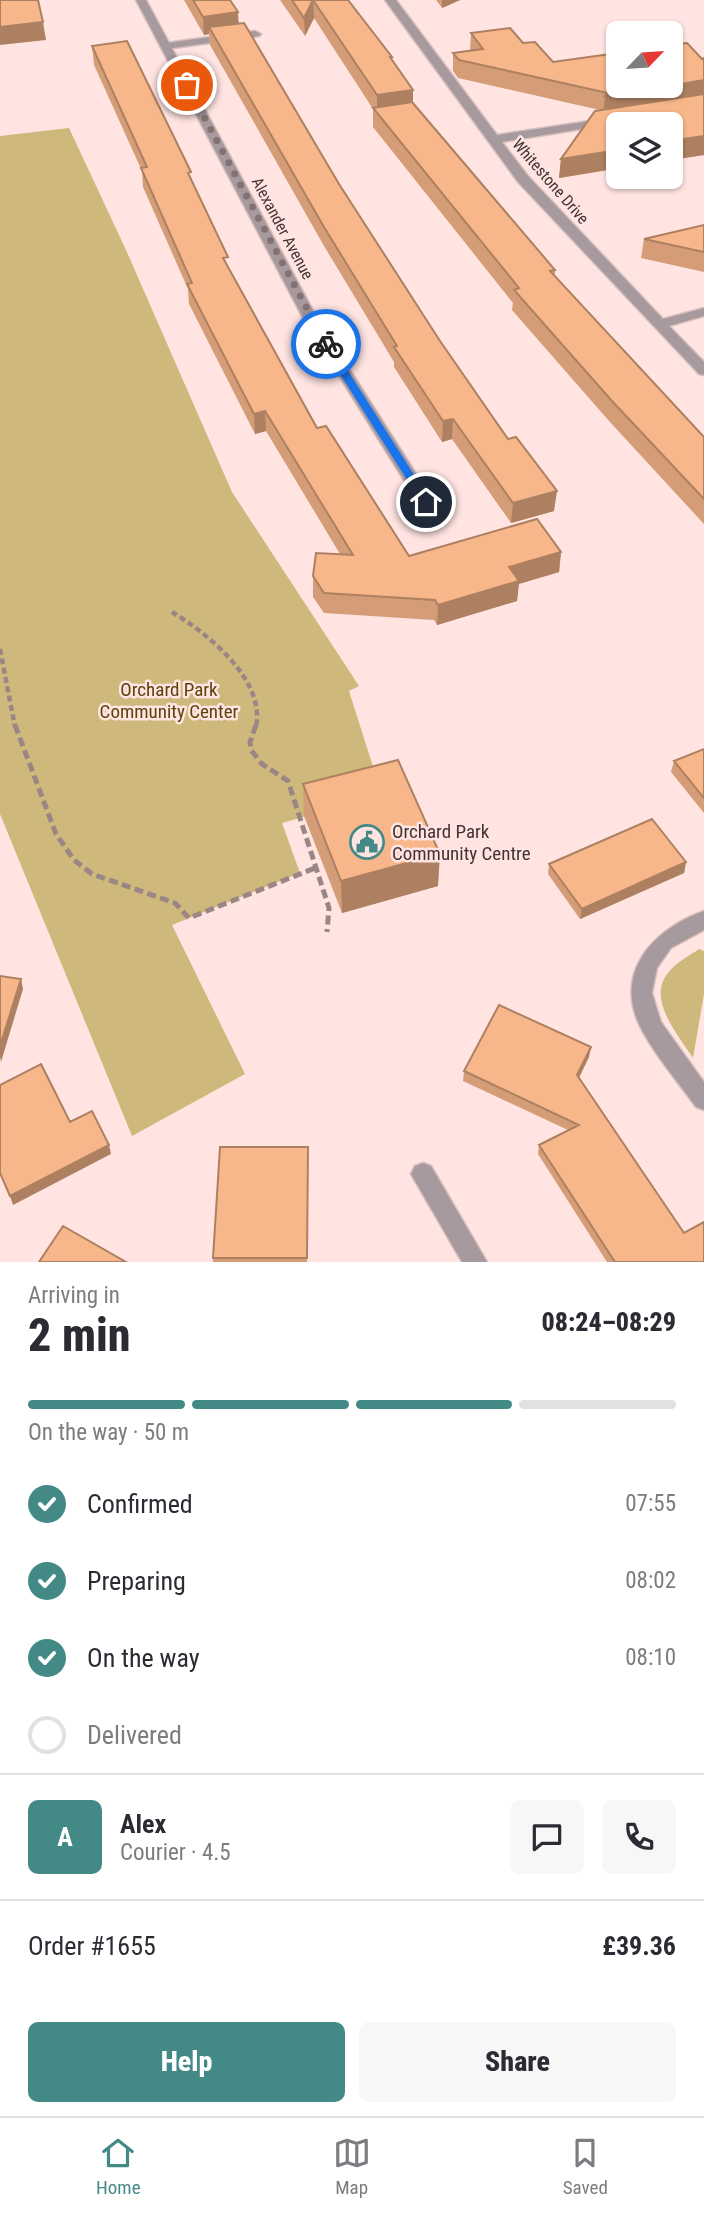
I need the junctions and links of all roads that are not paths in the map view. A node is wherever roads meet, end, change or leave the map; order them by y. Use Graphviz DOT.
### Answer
graph roads {
  1 [pos="141,0"];
  2 [pos="390,0"];
  3 [pos="255,34"];
  4 [pos="166,46"];
  5 [pos="606,121"];
  6 [pos="492,140"];
  7 [pos="704,312"];
  8 [pos="660,324"];
  9 [pos="704,371"];
  10 [pos="426,502"];
  11 [pos="704,920"];
  12 [pos="704,1100"];
  13 [pos="423,1174"];
  14 [pos="475,1262"];
  1 -- 4 [label="street, Alexander Avenue"];
  2 -- 6 [label="street, Whitestone Drive"];
  3 -- 4 [label="street"];
  4 -- 10 [label="street, Alexander Avenue"];
  5 -- 6 [label="street"];
  6 -- 8 [label="street, Whitestone Drive"];
  7 -- 8 [label="street"];
  8 -- 9 [label="street, Whitestone Drive"];
  11 -- 12 [label="street"];
  13 -- 14 [label="street"];
}
